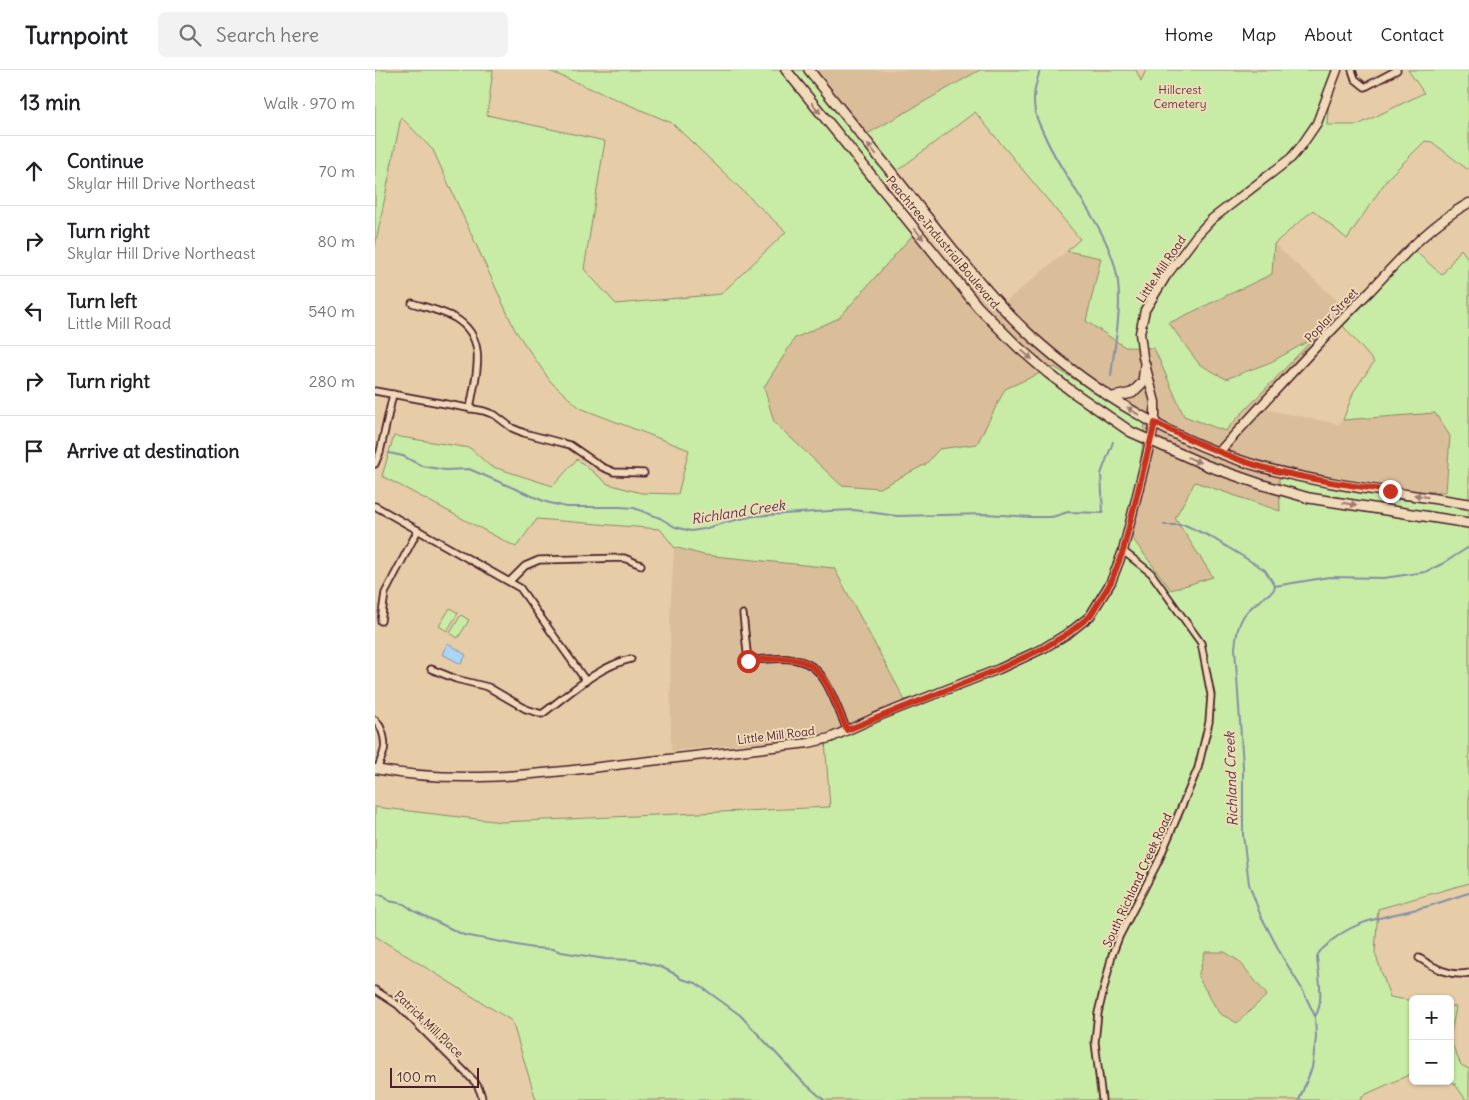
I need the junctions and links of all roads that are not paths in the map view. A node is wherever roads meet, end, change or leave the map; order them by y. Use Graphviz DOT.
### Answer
graph roads {
  1 [pos="785,70"];
  2 [pos="809,70"];
  3 [pos="1337,70"];
  4 [pos="1351,70"];
  5 [pos="1397,70"];
  6 [pos="891,172"];
  7 [pos="877,183"];
  8 [pos="1469,203"];
  9 [pos="411,303"];
  10 [pos="1145,365"];
  11 [pos="375,390"];
  12 [pos="393,394"];
  13 [pos="1113,397"];
  14 [pos="470,409"];
  15 [pos="1155,423"];
  16 [pos="1150,440"];
  17 [pos="1219,452"];
  18 [pos="375,464"];
  19 [pos="644,473"];
  20 [pos="1469,504"];
  21 [pos="375,506"];
  22 [pos="1469,523"];
  23 [pos="418,530"];
  24 [pos="1123,551"];
  25 [pos="641,565"];
  26 [pos="510,581"];
  27 [pos="743,614"];
  28 [pos="381,620"];
  29 [pos="631,659"];
  30 [pos="431,669"];
  31 [pos="586,681"];
  32 [pos="375,720"];
  33 [pos="847,730"];
  34 [pos="376,769"];
  35 [pos="1419,958"];
  36 [pos="1469,973"];
  37 [pos="375,990"];
  38 [pos="481,1100"];
  39 [pos="1102,1100"];
  1 -- 7 [label="main road, Peachtree Industrial Boulevard, one-way"];
  6 -- 2 [label="main road, Peachtree Industrial Boulevard, one-way"];
  3 -- 10 [label="street, Little Mill Road"];
  4 -- 5 [label="street"];
  6 -- 7 [label="main road"];
  6 -- 13 [label="main road, Peachtree Industrial Boulevard"];
  7 -- 16 [label="main road, Peachtree Industrial Boulevard, one-way"];
  8 -- 17 [label="street, Poplar Street"];
  9 -- 14 [label="street"];
  10 -- 13 [label="main road"];
  10 -- 15 [label="street, Little Mill Road"];
  11 -- 12 [label="street"];
  12 -- 14 [label="street"];
  12 -- 18 [label="street"];
  15 -- 13 [label="main road, Peachtree Industrial Boulevard, one-way"];
  14 -- 19 [label="street"];
  15 -- 16 [label="street, Little Mill Road"];
  15 -- 17 [label="main road, Peachtree Industrial Boulevard"];
  16 -- 22 [label="main road, Peachtree Industrial Boulevard, one-way"];
  16 -- 24 [label="street, Little Mill Road"];
  20 -- 17 [label="main road, Peachtree Industrial Boulevard, one-way"];
  21 -- 23 [label="street"];
  23 -- 26 [label="street"];
  23 -- 28 [label="street"];
  24 -- 33 [label="street, Little Mill Road"];
  24 -- 39 [label="street, South Richland Creek Road"];
  25 -- 26 [label="street"];
  26 -- 31 [label="street"];
  27 -- 33 [label="street"];
  29 -- 31 [label="street"];
  30 -- 31 [label="street"];
  32 -- 34 [label="street"];
  33 -- 34 [label="street, Little Mill Road"];
  35 -- 36 [label="street"];
  37 -- 38 [label="street, Patrick Mill Place"];
}
